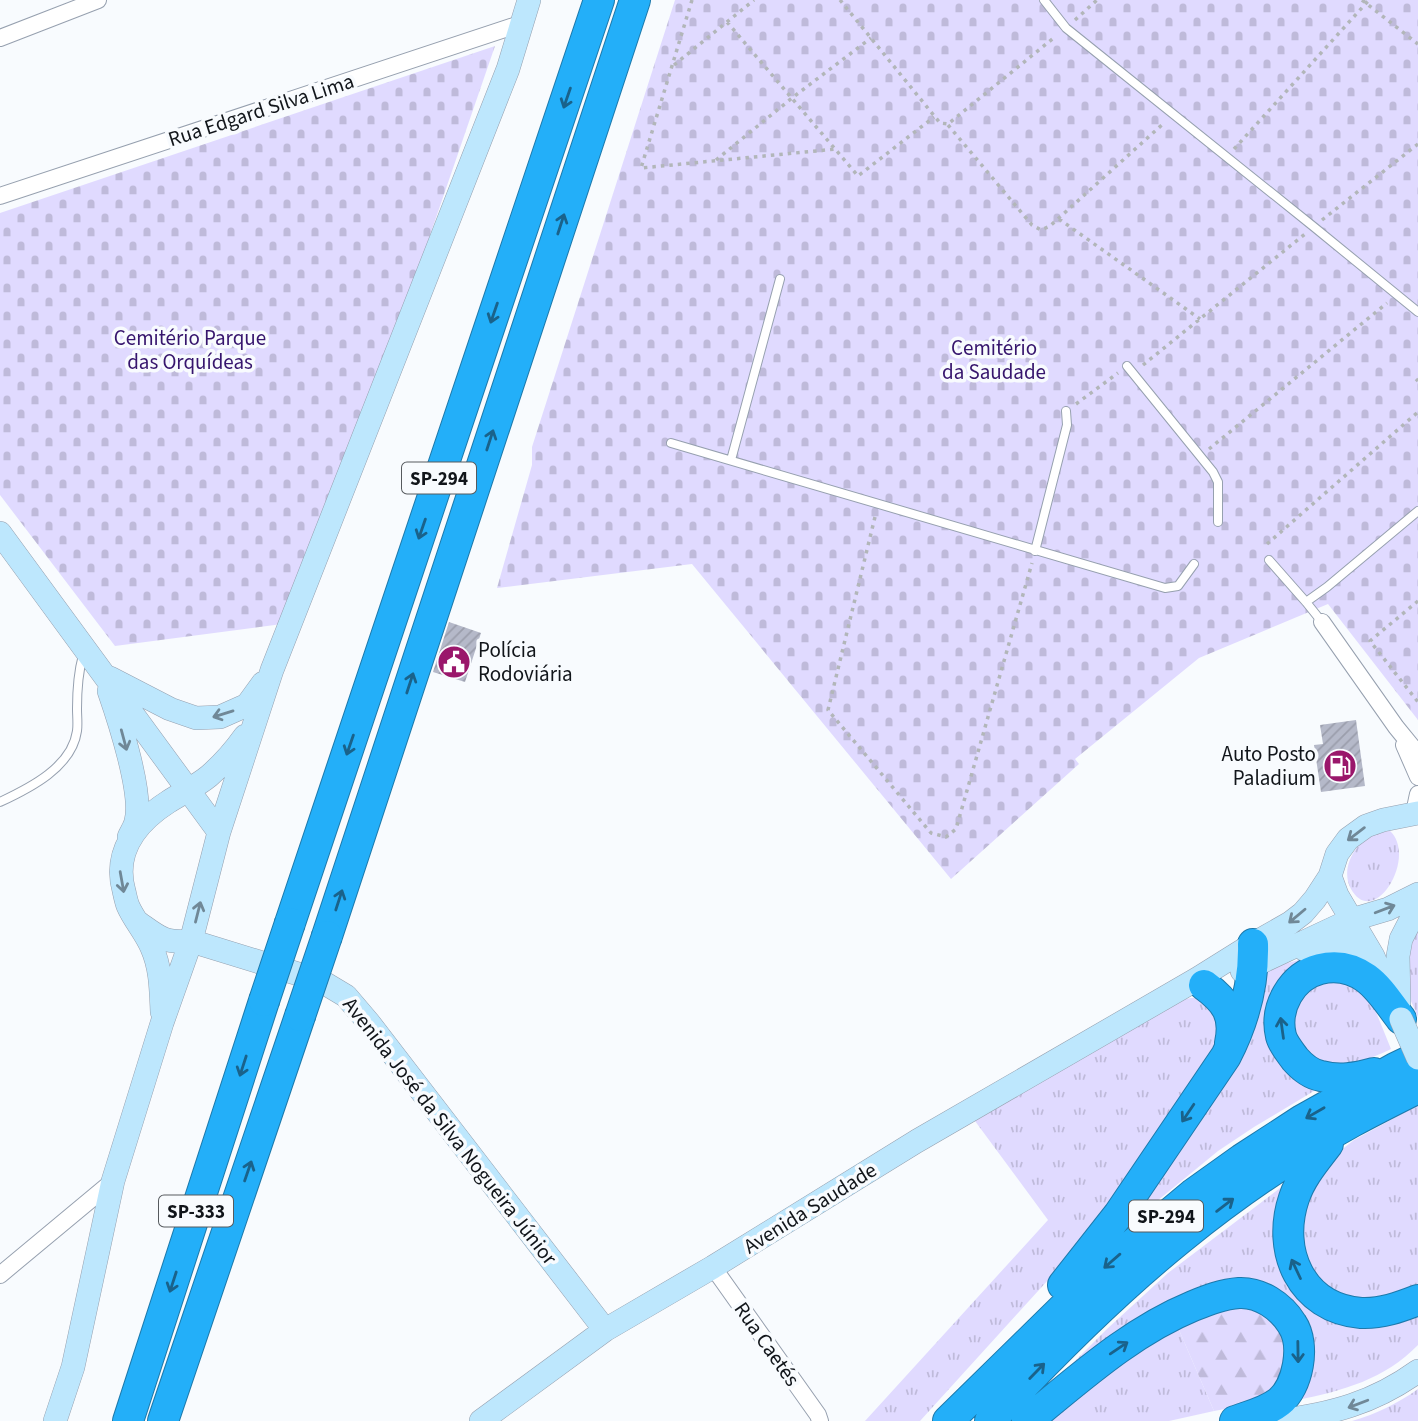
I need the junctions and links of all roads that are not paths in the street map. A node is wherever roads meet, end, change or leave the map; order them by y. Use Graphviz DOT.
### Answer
graph roads {
  1 [pos="98,0"];
  2 [pos="529,0"];
  3 [pos="599,0"];
  4 [pos="635,0"];
  5 [pos="1044,0"];
  6 [pos="523,23"];
  7 [pos="0,38"];
  8 [pos="0,196"];
  9 [pos="780,279"];
  10 [pos="1418,313"];
  11 [pos="1127,366"];
  12 [pos="1066,411"];
  13 [pos="671,443"];
  14 [pos="731,460"];
  15 [pos="1418,511"];
  16 [pos="1218,522"];
  17 [pos="0,533"];
  18 [pos="1035,551"];
  19 [pos="1269,560"];
  20 [pos="1194,564"];
  21 [pos="1306,603"];
  22 [pos="1322,622"];
  23 [pos="85,649"];
  24 [pos="272,670"];
  25 [pos="104,674"];
  26 [pos="253,725"];
  27 [pos="1396,727"];
  28 [pos="1418,754"];
  29 [pos="1418,777"];
  30 [pos="187,790"];
  31 [pos="0,802"];
  32 [pos="1414,814"];
  33 [pos="219,832"];
  34 [pos="127,842"];
  35 [pos="1330,876"];
  36 [pos="1418,894"];
  37 [pos="1418,905"];
  38 [pos="1351,920"];
  39 [pos="139,923"];
  40 [pos="191,942"];
  41 [pos="1282,954"];
  42 [pos="1253,955"];
  43 [pos="1373,956"];
  44 [pos="1204,985"];
  45 [pos="264,1001"];
  46 [pos="1147,1008"];
  47 [pos="300,1016"];
  48 [pos="1401,1019"];
  49 [pos="162,1023"];
  50 [pos="1227,1056"];
  51 [pos="1410,1061"];
  52 [pos="1418,1088"];
  53 [pos="1351,1122"];
  54 [pos="113,1181"];
  55 [pos="713,1268"];
  56 [pos="0,1275"];
  57 [pos="1418,1300"];
  58 [pos="604,1330"];
  59 [pos="73,1367"];
  60 [pos="1418,1371"];
  61 [pos="951,1419"];
  62 [pos="55,1421"];
  63 [pos="68,1421"];
  64 [pos="128,1421"];
  65 [pos="163,1421"];
  66 [pos="481,1421"];
  67 [pos="820,1421"];
  68 [pos="990,1421"];
  69 [pos="1027,1421"];
  70 [pos="1235,1421"];
  71 [pos="1278,1421"];
  1 -- 7 [label="street"];
  2 -- 6 [label="street"];
  3 -- 45 [label="highway, SP-294, one-way, bridge"];
  47 -- 4 [label="highway, SP-294, one-way, bridge"];
  5 -- 10 [label="lane"];
  6 -- 8 [label="street, Rua Edgard Silva Lima"];
  6 -- 24 [label="street"];
  9 -- 14 [label="lane"];
  11 -- 16 [label="lane"];
  12 -- 18 [label="lane"];
  13 -- 14 [label="lane"];
  14 -- 18 [label="lane"];
  15 -- 21 [label="lane"];
  17 -- 23 [label="street"];
  18 -- 20 [label="lane"];
  19 -- 21 [label="lane"];
  21 -- 22 [label="lane"];
  22 -- 27 [label="street"];
  23 -- 25 [label="street"];
  23 -- 31 [label="lane"];
  24 -- 25 [label="street, one-way"];
  24 -- 26 [label="street"];
  25 -- 30 [label="street"];
  25 -- 34 [label="street, one-way"];
  26 -- 30 [label="street"];
  26 -- 33 [label="street"];
  27 -- 28 [label="street"];
  27 -- 29 [label="street"];
  30 -- 33 [label="street"];
  30 -- 34 [label="street"];
  32 -- 35 [label="street, one-way"];
  40 -- 33 [label="street, one-way"];
  34 -- 39 [label="street, one-way"];
  35 -- 38 [label="street"];
  35 -- 42 [label="street, one-way"];
  38 -- 36 [label="street, one-way"];
  37 -- 48 [label="street"];
  38 -- 41 [label="street"];
  38 -- 43 [label="street"];
  39 -- 40 [label="street, Avenida José da Silva Nogueira Júnior"];
  39 -- 49 [label="street"];
  40 -- 49 [label="street"];
  40 -- 58 [label="street, Avenida José da Silva Nogueira Júnior"];
  41 -- 42 [label="street"];
  41 -- 43 [label="street"];
  42 -- 44 [label="street"];
  42 -- 46 [label="street"];
  42 -- 50 [label="highway"];
  43 -- 48 [label="street"];
  44 -- 46 [label="street"];
  44 -- 50 [label="highway"];
  45 -- 64 [label="highway, SP-333, one-way"];
  46 -- 55 [label="street, Avenida Saudade"];
  65 -- 47 [label="highway, SP-333, one-way"];
  48 -- 51 [label="street, bridge"];
  51 -- 48 [label="highway, one-way"];
  49 -- 54 [label="street"];
  50 -- 61 [label="highway, one-way"];
  51 -- 61 [label="highway, SP-294, one-way"];
  52 -- 53 [label="highway, SP-294"];
  57 -- 53 [label="highway, one-way"];
  68 -- 53 [label="highway, SP-294, one-way"];
  54 -- 56 [label="street"];
  54 -- 59 [label="street"];
  55 -- 58 [label="street, Avenida Saudade"];
  55 -- 67 [label="street, Rua Caetés"];
  58 -- 66 [label="street, Avenida Saudade"];
  59 -- 62 [label="street"];
  59 -- 63 [label="street"];
  60 -- 71 [label="street, one-way"];
  69 -- 70 [label="highway, one-way"];
}
